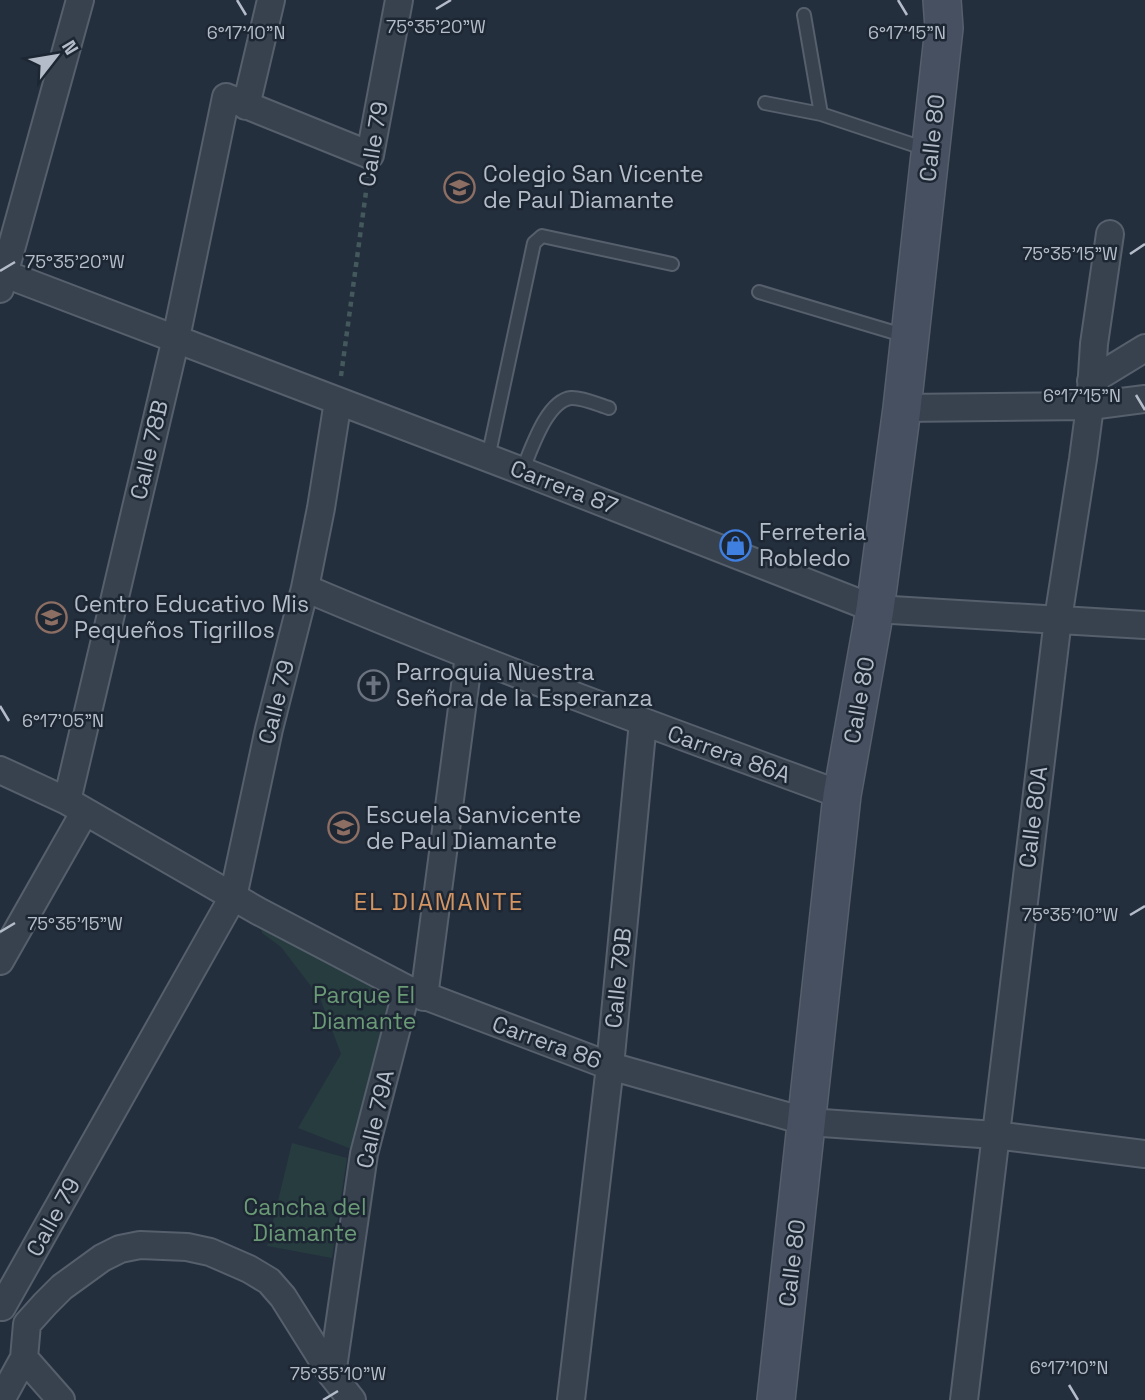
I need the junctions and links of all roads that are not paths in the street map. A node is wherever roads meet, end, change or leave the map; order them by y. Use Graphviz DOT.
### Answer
graph roads {
  1 [pos="80,0"];
  2 [pos="271,0"];
  3 [pos="398,0"];
  4 [pos="942,0"];
  5 [pos="804,15"];
  6 [pos="236,102"];
  7 [pos="765,103"];
  8 [pos="821,114"];
  9 [pos="931,150"];
  10 [pos="1110,234"];
  11 [pos="673,264"];
  12 [pos="1,278"];
  13 [pos="759,292"];
  14 [pos="176,338"];
  15 [pos="910,338"];
  16 [pos="1145,348"];
  17 [pos="1090,394"];
  18 [pos="1145,399"];
  19 [pos="338,401"];
  20 [pos="609,408"];
  21 [pos="902,408"];
  22 [pos="488,458"];
  23 [pos="522,471"];
  24 [pos="304,588"];
  25 [pos="875,609"];
  26 [pos="1058,619"];
  27 [pos="1145,625"];
  28 [pos="469,655"];
  29 [pos="643,722"];
  30 [pos="0,770"];
  31 [pos="842,795"];
  32 [pos="75,807"];
  33 [pos="233,897"];
  34 [pos="0,961"];
  35 [pos="416,993"];
  36 [pos="610,1066"];
  37 [pos="808,1122"];
  38 [pos="995,1135"];
  39 [pos="1145,1154"];
  40 [pos="1,1307"];
  41 [pos="26,1324"];
  42 [pos="24,1358"];
  43 [pos="332,1375"];
  44 [pos="1,1400"];
  45 [pos="61,1400"];
  46 [pos="352,1400"];
  47 [pos="571,1400"];
  48 [pos="776,1400"];
  49 [pos="964,1400"];
  1 -- 12 [label="street"];
  2 -- 6 [label="street, Calle 78B"];
  3 -- 6 [label="street, Calle 79"];
  4 -- 9 [label="street, Calle 80"];
  5 -- 8 [label="lane"];
  6 -- 14 [label="street, Calle 78B"];
  7 -- 8 [label="lane"];
  8 -- 9 [label="lane"];
  9 -- 15 [label="street, Calle 80"];
  10 -- 17 [label="street, Calle 80A"];
  11 -- 22 [label="lane"];
  12 -- 14 [label="street, Carrera 87"];
  13 -- 15 [label="lane"];
  14 -- 19 [label="street, Carrera 87"];
  14 -- 32 [label="street, Calle 78B"];
  15 -- 21 [label="street, Calle 80"];
  16 -- 17 [label="street"];
  17 -- 18 [label="street"];
  17 -- 21 [label="street"];
  17 -- 26 [label="street, Calle 80A"];
  19 -- 22 [label="street, Carrera 87"];
  19 -- 24 [label="street, Calle 79"];
  20 -- 23 [label="lane"];
  21 -- 25 [label="street, Calle 80"];
  22 -- 23 [label="street, Carrera 87"];
  23 -- 25 [label="street, Carrera 87"];
  24 -- 28 [label="street, Carrera 86A"];
  24 -- 33 [label="street, Calle 79"];
  25 -- 26 [label="street, Carrera 87"];
  25 -- 31 [label="street, Calle 80"];
  26 -- 27 [label="street, Carrera 87"];
  26 -- 38 [label="street, Calle 80A"];
  28 -- 29 [label="street, Carrera 86A"];
  28 -- 35 [label="street, Calle 79A"];
  29 -- 31 [label="street, Carrera 86A"];
  29 -- 36 [label="street, Calle 79B"];
  30 -- 32 [label="street, Carrera 86"];
  31 -- 37 [label="street, Calle 80"];
  32 -- 33 [label="street, Carrera 86"];
  32 -- 34 [label="street, Calle 78B"];
  33 -- 35 [label="street, Carrera 86"];
  33 -- 40 [label="street, Calle 79"];
  35 -- 36 [label="street, Carrera 86"];
  35 -- 43 [label="street, Calle 79A"];
  36 -- 37 [label="street, Carrera 86"];
  36 -- 47 [label="street, Calle 79B"];
  37 -- 38 [label="street, Carrera 86"];
  37 -- 48 [label="street, Calle 80"];
  38 -- 39 [label="street, Carrera 86"];
  38 -- 49 [label="street, Calle 80A"];
  40 -- 41 [label="street"];
  41 -- 42 [label="street"];
  41 -- 43 [label="street"];
  42 -- 44 [label="street"];
  42 -- 45 [label="street"];
  43 -- 46 [label="street"];
}
